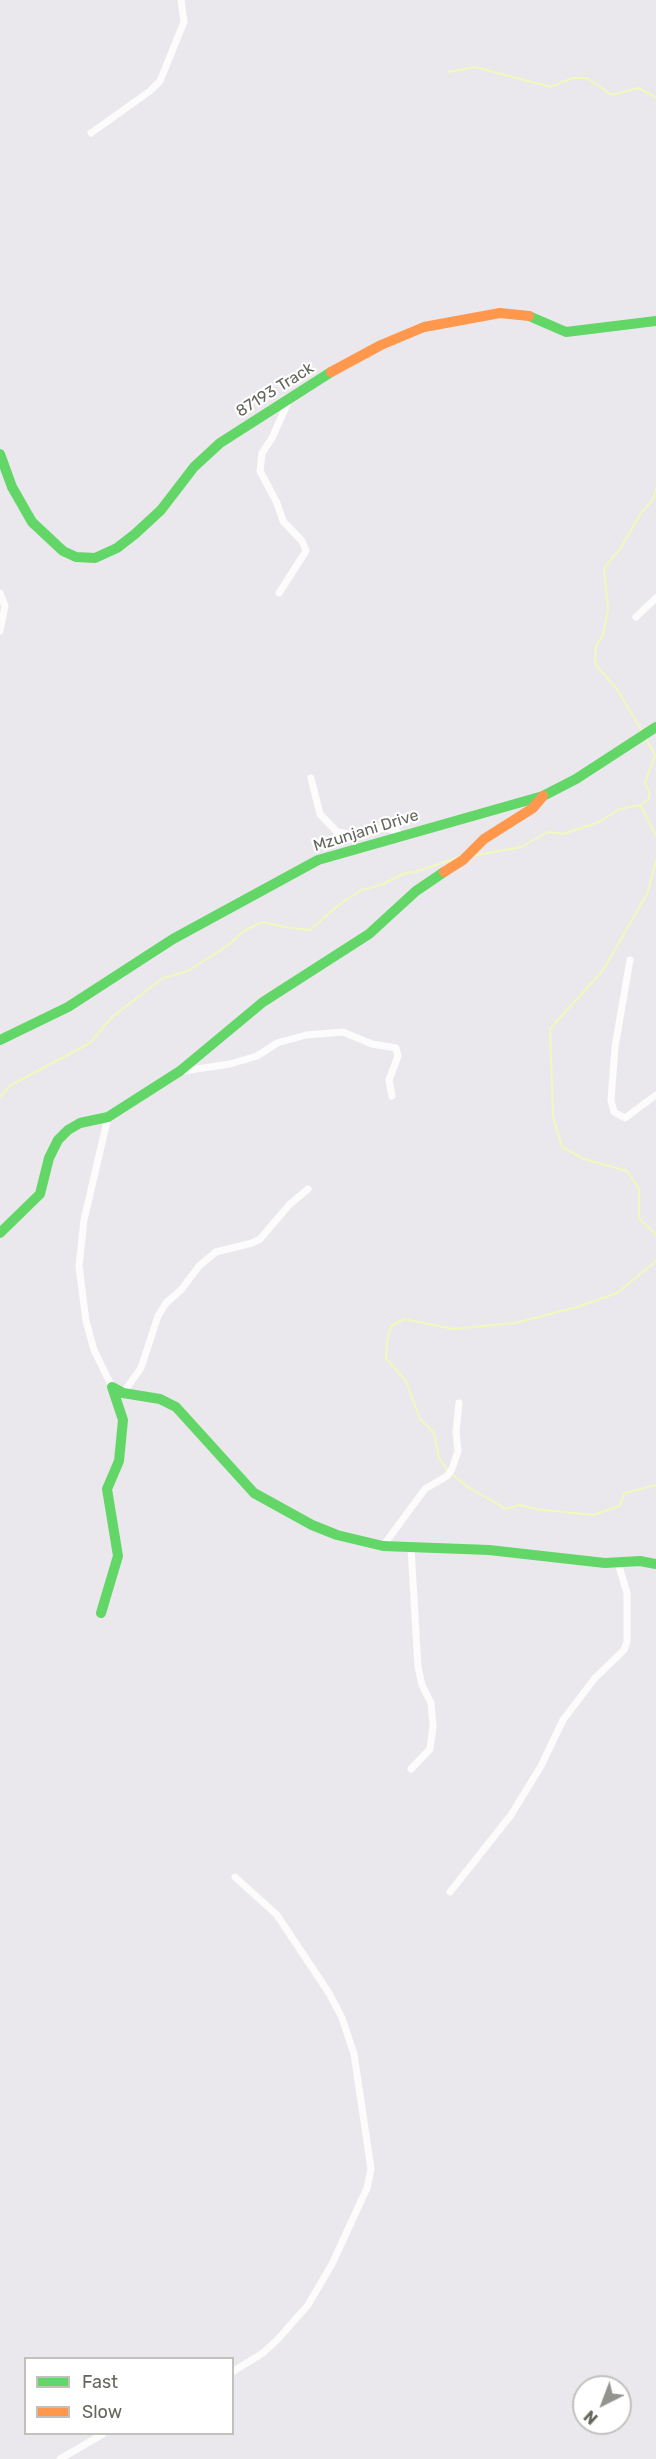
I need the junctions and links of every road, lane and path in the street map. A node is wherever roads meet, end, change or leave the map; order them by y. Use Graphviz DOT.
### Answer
graph roads {
  1 [pos="181,0"];
  2 [pos="91,133"];
  3 [pos="656,321"];
  4 [pos="289,400"];
  5 [pos="0,454"];
  6 [pos="0,593"];
  7 [pos="279,593"];
  8 [pos="656,598"];
  9 [pos="636,617"];
  10 [pos="0,631"];
  11 [pos="655,728"];
  12 [pos="311,778"];
  13 [pos="543,796"];
  14 [pos="400,837"];
  15 [pos="630,960"];
  16 [pos="0,1040"];
  17 [pos="180,1071"];
  18 [pos="656,1095"];
  19 [pos="392,1096"];
  20 [pos="108,1117"];
  21 [pos="308,1189"];
  22 [pos="0,1233"];
  23 [pos="112,1388"];
  24 [pos="123,1393"];
  25 [pos="459,1403"];
  26 [pos="383,1546"];
  27 [pos="411,1548"];
  28 [pos="618,1563"];
  29 [pos="656,1564"];
  30 [pos="101,1613"];
  31 [pos="411,1769"];
  32 [pos="235,1877"];
  33 [pos="450,1892"];
  34 [pos="234,2371"];
  35 [pos="100,2435"];
  36 [pos="60,2459"];
  1 -- 2 [label="street"];
  3 -- 4 [label="street, 87193 Track"];
  4 -- 5 [label="street, 87193 Track"];
  4 -- 7 [label="street"];
  6 -- 10 [label="street"];
  8 -- 9 [label="street"];
  11 -- 13 [label="street, Mzunjani Drive"];
  12 -- 14 [label="street"];
  13 -- 14 [label="street, Mzunjani Drive"];
  13 -- 17 [label="street"];
  14 -- 16 [label="street, Mzunjani Drive"];
  15 -- 18 [label="street"];
  17 -- 19 [label="street"];
  17 -- 20 [label="street"];
  20 -- 22 [label="street"];
  20 -- 23 [label="street"];
  21 -- 24 [label="street"];
  23 -- 24 [label="street"];
  23 -- 30 [label="street"];
  24 -- 26 [label="street"];
  25 -- 26 [label="street"];
  26 -- 27 [label="street"];
  27 -- 28 [label="street"];
  27 -- 31 [label="street"];
  28 -- 29 [label="street"];
  28 -- 33 [label="street"];
  32 -- 34 [label="street"];
  35 -- 36 [label="street"];
}
